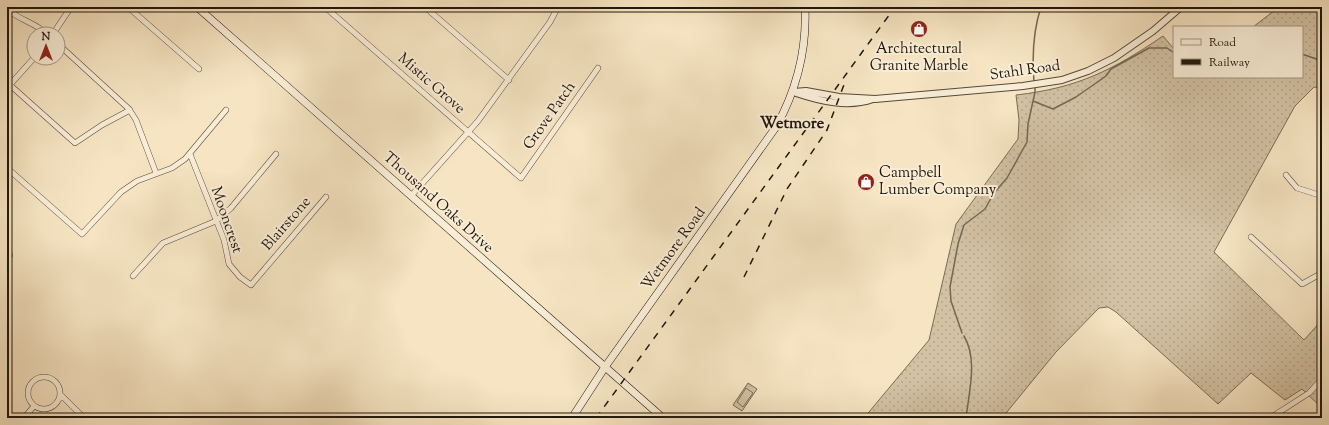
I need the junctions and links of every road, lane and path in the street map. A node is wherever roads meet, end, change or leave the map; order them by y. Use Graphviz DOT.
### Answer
graph roads {
  1 [pos="71,7"];
  2 [pos="128,7"];
  3 [pos="196,7"];
  4 [pos="325,7"];
  5 [pos="425,7"];
  6 [pos="558,7"];
  7 [pos="805,7"];
  8 [pos="1181,7"];
  9 [pos="7,9"];
  10 [pos="37,26"];
  11 [pos="59,26"];
  12 [pos="66,51"];
  13 [pos="27,66"];
  14 [pos="598,68"];
  15 [pos="199,69"];
  16 [pos="509,80"];
  17 [pos="8,87"];
  18 [pos="793,92"];
  19 [pos="130,110"];
  20 [pos="226,110"];
  21 [pos="468,132"];
  22 [pos="190,154"];
  23 [pos="276,154"];
  24 [pos="7,168"];
  25 [pos="156,174"];
  26 [pos="1286,175"];
  27 [pos="521,178"];
  28 [pos="411,196"];
  29 [pos="1322,196"];
  30 [pos="326,197"];
  31 [pos="216,221"];
  32 [pos="1251,237"];
  33 [pos="9,254"];
  34 [pos="7,260"];
  35 [pos="1322,273"];
  36 [pos="134,276"];
  37 [pos="251,285"];
  38 [pos="605,367"];
  39 [pos="1322,379"];
  40 [pos="61,395"];
  41 [pos="34,406"];
  42 [pos="24,418"];
  43 [pos="84,418"];
  44 [pos="572,418"];
  45 [pos="663,418"];
  46 [pos="1270,418"];
  1 -- 11 [label="street"];
  2 -- 15 [label="street"];
  3 -- 28 [label="main road, Thousand Oaks Drive"];
  4 -- 21 [label="street, Mistic Grove"];
  5 -- 16 [label="street"];
  6 -- 16 [label="street"];
  7 -- 18 [label="main road, Wetmore Road"];
  8 -- 18 [label="street, Stahl Road"];
  9 -- 10 [label="street"];
  12 -- 19 [label="street"];
  13 -- 17 [label="street"];
  14 -- 27 [label="street, Grove Patch"];
  16 -- 21 [label="street"];
  17 -- 19 [label="street"];
  18 -- 38 [label="main road, Wetmore Road"];
  19 -- 25 [label="street"];
  20 -- 22 [label="street"];
  21 -- 27 [label="street, Mistic Grove"];
  21 -- 28 [label="street"];
  22 -- 25 [label="street"];
  22 -- 31 [label="street, Mooncrest"];
  23 -- 31 [label="street"];
  24 -- 25 [label="street"];
  26 -- 29 [label="street"];
  28 -- 38 [label="main road, Thousand Oaks Drive"];
  30 -- 37 [label="street, Blairstone"];
  31 -- 36 [label="street"];
  31 -- 37 [label="street, Mooncrest"];
  32 -- 35 [label="street"];
  33 -- 34 [label="street"];
  38 -- 44 [label="main road, Wetmore Road"];
  38 -- 45 [label="main road, Thousand Oaks Drive"];
  39 -- 46 [label="street"];
  40 -- 41 [label="street"];
  40 -- 41 [label="street"];
  40 -- 43 [label="street"];
  41 -- 42 [label="street"];
}
